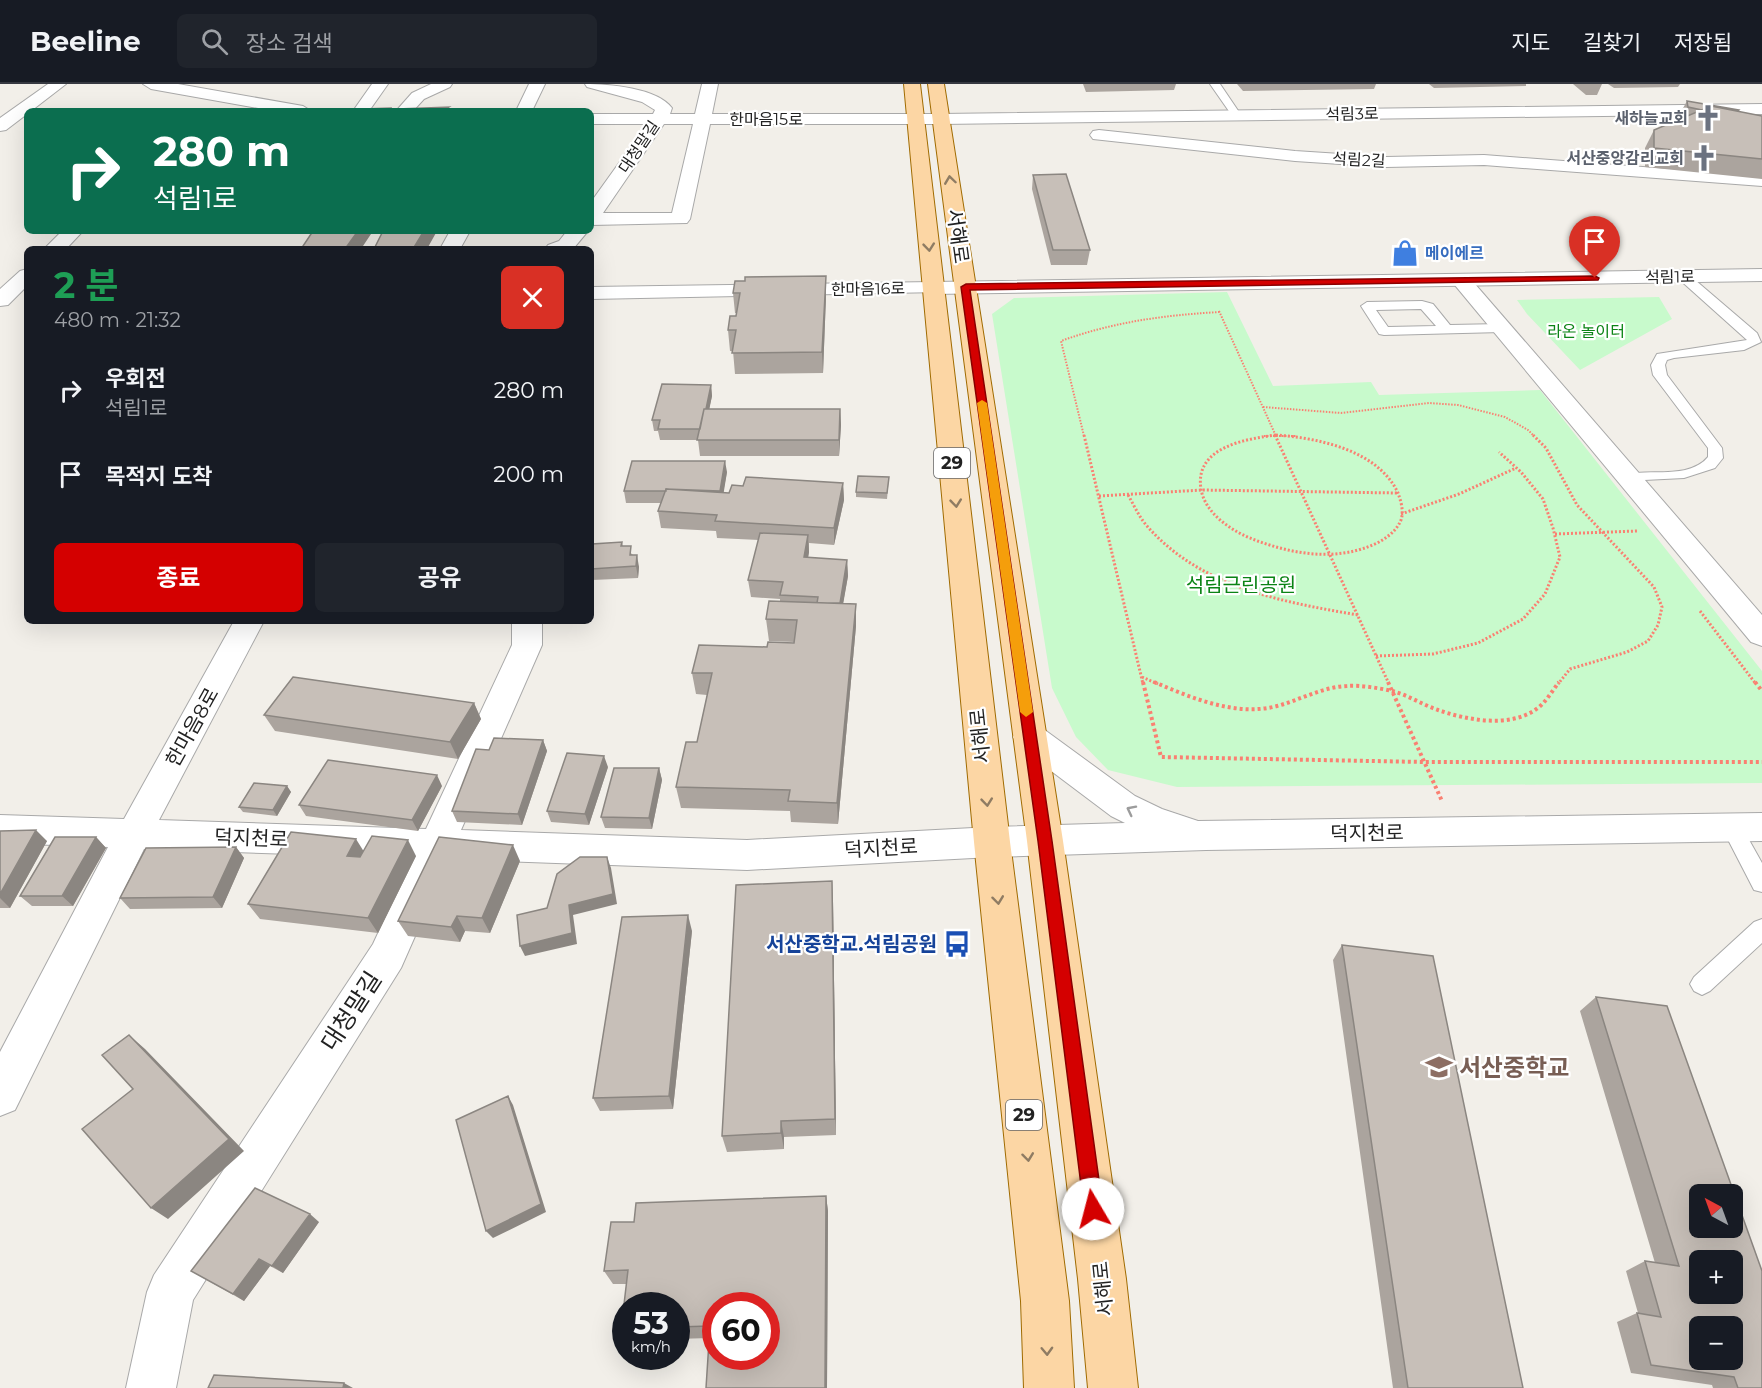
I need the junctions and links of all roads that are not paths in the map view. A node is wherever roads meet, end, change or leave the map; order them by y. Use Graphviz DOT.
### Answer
graph roads {
  1 [pos="58,84"];
  2 [pos="151,84"];
  3 [pos="380,84"];
  4 [pos="444,84"];
  5 [pos="537,84"];
  6 [pos="594,84"];
  7 [pos="710,84"];
  8 [pos="912,84"];
  9 [pos="936,84"];
  10 [pos="1215,84"];
  11 [pos="221,89"];
  12 [pos="24,108"];
  13 [pos="25,108"];
  14 [pos="201,108"];
  15 [pos="292,108"];
  16 [pos="363,108"];
  17 [pos="407,108"];
  18 [pos="525,108"];
  19 [pos="1762,109"];
  20 [pos="1236,115"];
  21 [pos="594,119"];
  22 [pos="659,119"];
  23 [pos="704,119"];
  24 [pos="915,119"];
  25 [pos="950,119"];
  26 [pos="24,123"];
  27 [pos="1,125"];
  28 [pos="1762,181"];
  29 [pos="594,214"];
  30 [pos="594,218"];
  31 [pos="70,234"];
  32 [pos="575,234"];
  33 [pos="57,246"];
  34 [pos="563,246"];
  35 [pos="1762,275"];
  36 [pos="1684,277"];
  37 [pos="24,278"];
  38 [pos="1461,280"];
  39 [pos="966,287"];
  40 [pos="933,288"];
  41 [pos="594,293"];
  42 [pos="24,296"];
  43 [pos="1,298"];
  44 [pos="1502,328"];
  45 [pos="1446,329"];
  46 [pos="1629,478"];
  47 [pos="247,624"];
  48 [pos="527,624"];
  49 [pos="1762,635"];
  50 [pos="1030,737"];
  51 [pos="1747,827"];
  52 [pos="0,829"];
  53 [pos="134,833"];
  54 [pos="1206,835"];
  55 [pos="1045,841"];
  56 [pos="992,842"];
  57 [pos="436,845"];
  58 [pos="1762,882"];
  59 [pos="1762,929"];
  60 [pos="1702,984"];
  61 [pos="0,1095"];
  62 [pos="151,1388"];
  63 [pos="1049,1388"];
  64 [pos="1113,1388"];
  1 -- 13 [label="street"];
  2 -- 11 [label="street"];
  3 -- 16 [label="street"];
  4 -- 17 [label="street"];
  5 -- 18 [label="street"];
  6 -- 22 [label="street, 대청말길"];
  7 -- 23 [label="street"];
  8 -- 24 [label="main road, 서해로 / 29"];
  9 -- 25 [label="main road, 서해로 / 29"];
  10 -- 20 [label="lane"];
  11 -- 14 [label="street"];
  11 -- 15 [label="street"];
  12 -- 27 [label="street"];
  19 -- 20 [label="street, 석림3로"];
  20 -- 25 [label="street, 석림3로"];
  21 -- 22 [label="street, 한마음15로"];
  22 -- 23 [label="street, 한마음15로"];
  22 -- 29 [label="street, 대청말길"];
  23 -- 24 [label="street, 한마음15로"];
  23 -- 30 [label="street"];
  24 -- 25 [label="street, 한마음15로"];
  24 -- 40 [label="main road, 서해로 / 29, one-way"];
  25 -- 28 [label="street, 석림2길"];
  39 -- 25 [label="main road, 서해로 / 29, one-way"];
  26 -- 27 [label="street"];
  31 -- 33 [label="street"];
  32 -- 34 [label="street"];
  35 -- 36 [label="street, 석림1로"];
  36 -- 38 [label="street, 석림1로"];
  36 -- 46 [label="lane"];
  37 -- 43 [label="street"];
  38 -- 39 [label="street, 석림1로"];
  38 -- 44 [label="street"];
  39 -- 40 [label="street, 한마음16로"];
  39 -- 50 [label="main road, 서해로 / 29"];
  40 -- 41 [label="street, 한마음16로"];
  40 -- 56 [label="main road, 서해로 / 29, one-way"];
  42 -- 43 [label="street"];
  44 -- 45 [label="lane"];
  44 -- 46 [label="street"];
  45 -- 45 [label="lane"];
  46 -- 49 [label="street"];
  47 -- 53 [label="street, 한마음8로"];
  48 -- 57 [label="street, 대청말길"];
  54 -- 50 [label="street, one-way"];
  50 -- 55 [label="main road, 서해로 / 29"];
  51 -- 54 [label="street, 덕지천로"];
  51 -- 58 [label="lane"];
  52 -- 53 [label="street, 덕지천로"];
  53 -- 57 [label="street, 덕지천로"];
  53 -- 61 [label="street, 한마음8로"];
  54 -- 55 [label="street, 덕지천로"];
  55 -- 56 [label="street, 덕지천로"];
  55 -- 64 [label="main road, 서해로 / 29"];
  56 -- 57 [label="street, 덕지천로"];
  56 -- 63 [label="main road, 서해로 / 29, one-way"];
  57 -- 62 [label="street, 대청말길"];
  59 -- 60 [label="lane"];
}
